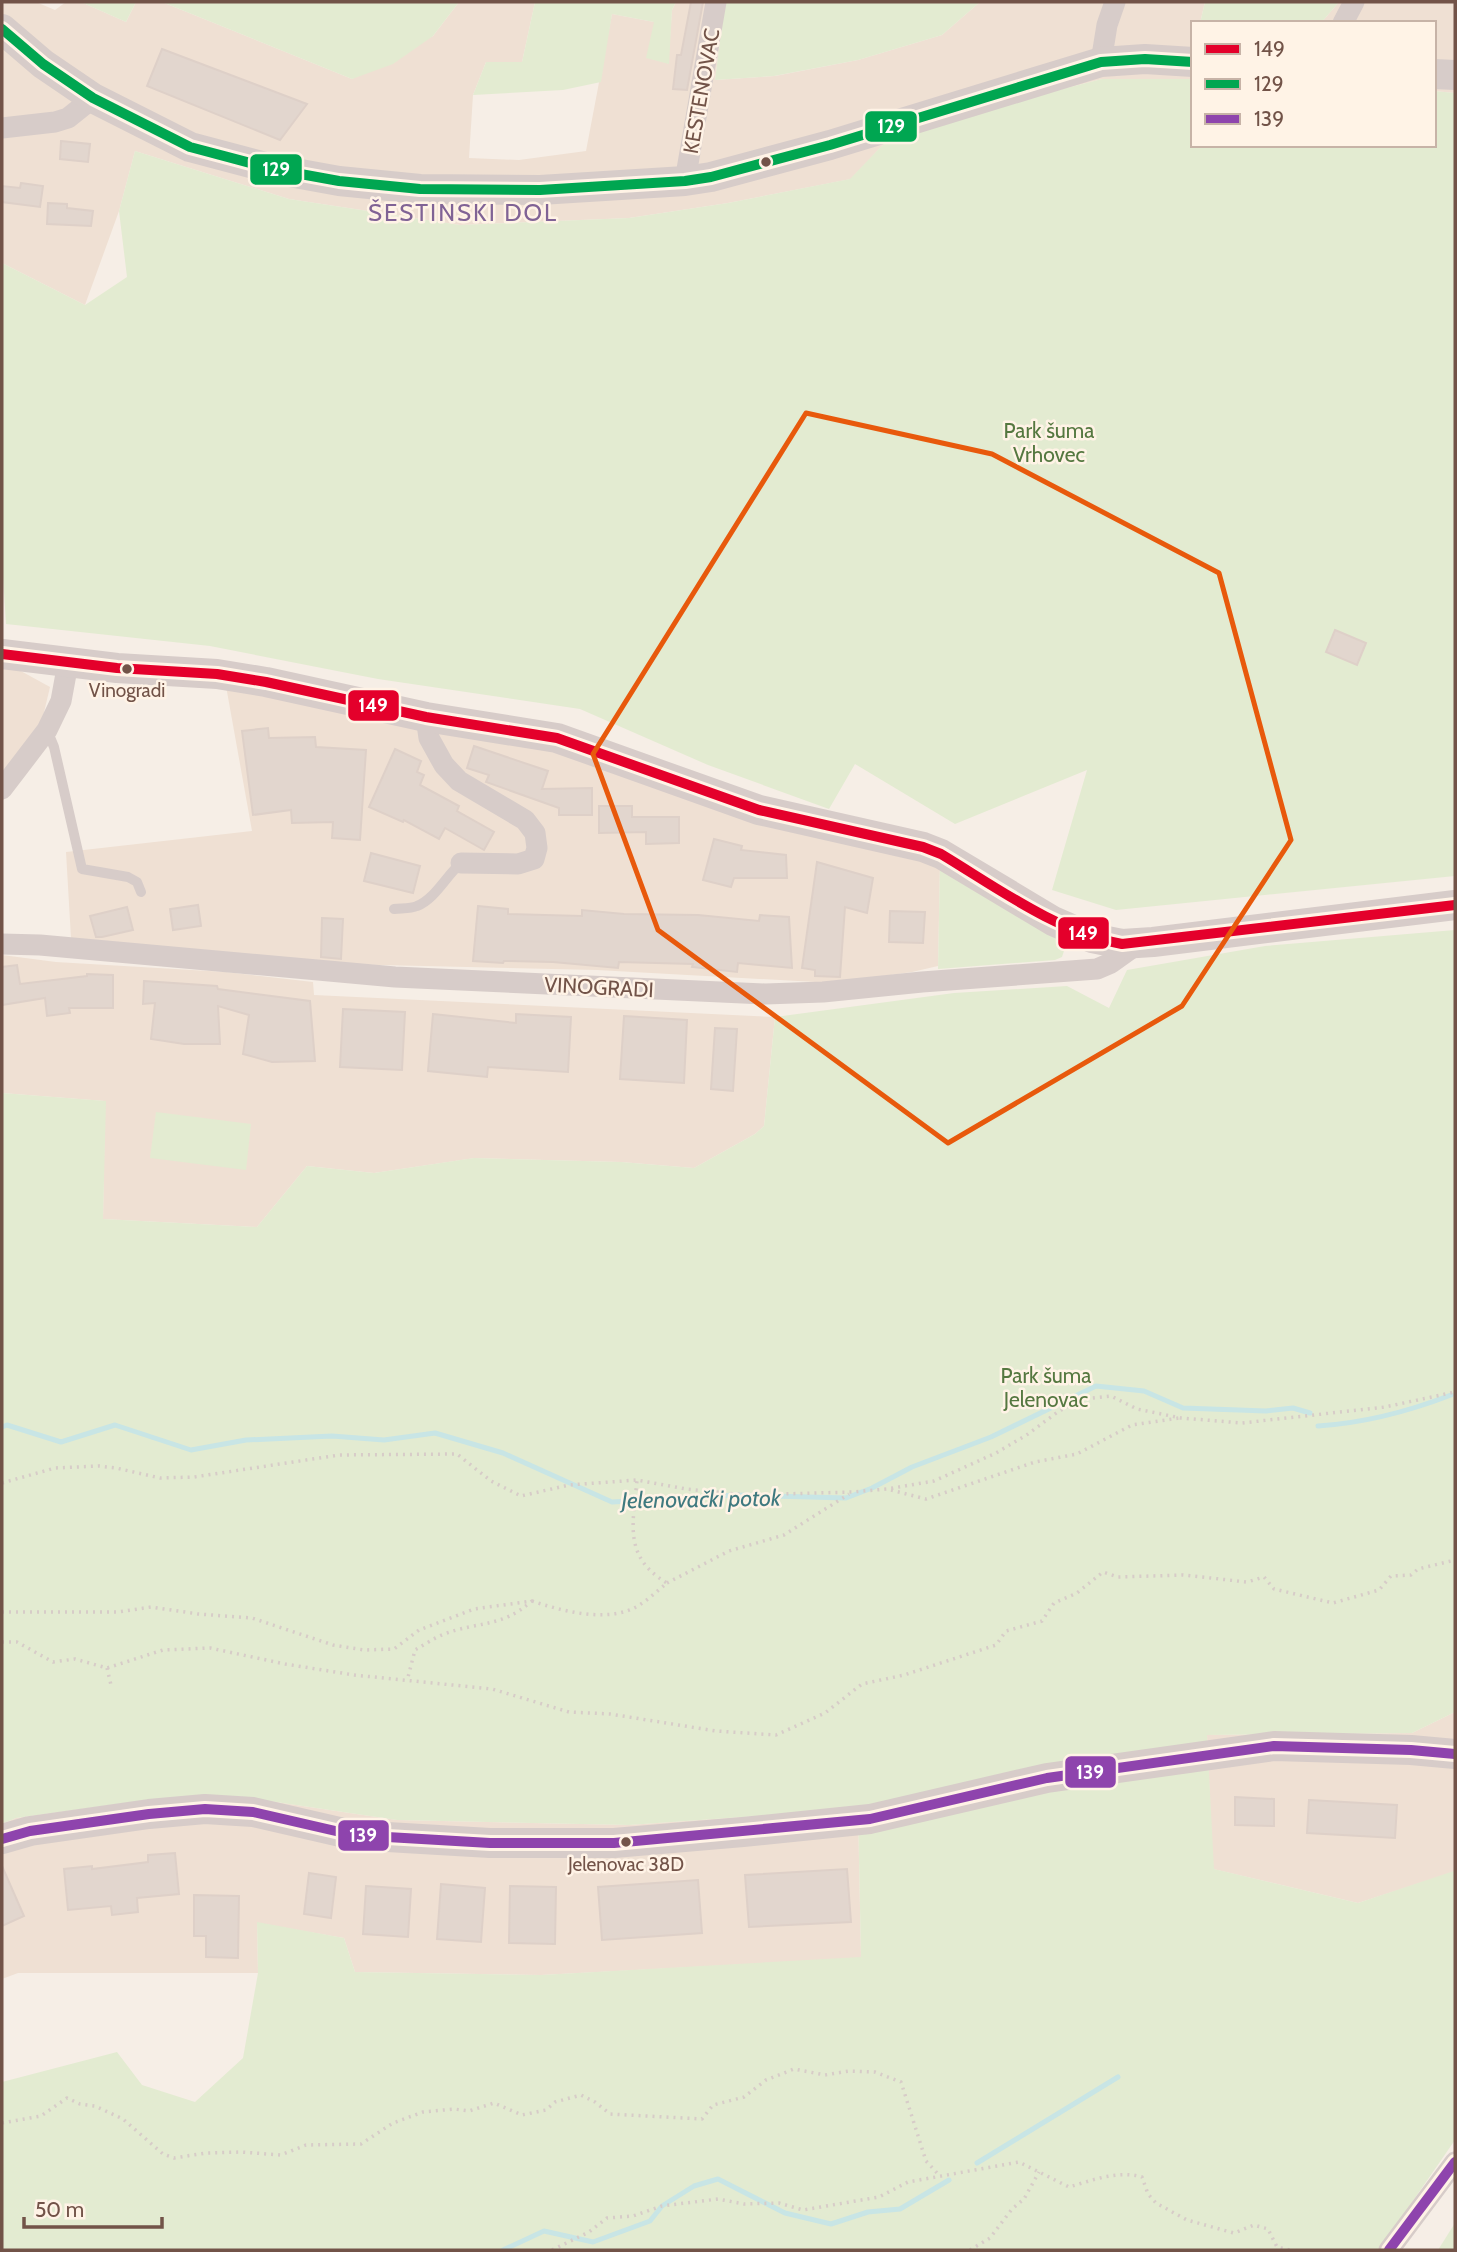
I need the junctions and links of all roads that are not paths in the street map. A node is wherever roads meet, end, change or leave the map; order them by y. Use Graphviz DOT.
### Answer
graph roads {
  1 [pos="716,2"];
  2 [pos="1115,2"];
  3 [pos="1354,2"];
  4 [pos="1344,21"];
  5 [pos="2,29"];
  6 [pos="1101,62"];
  7 [pos="1191,62"];
  8 [pos="1436,74"];
  9 [pos="1455,75"];
  10 [pos="93,98"];
  11 [pos="2,128"];
  12 [pos="685,181"];
  13 [pos="2,654"];
  14 [pos="68,663"];
  15 [pos="426,717"];
  16 [pos="47,730"];
  17 [pos="2,789"];
  18 [pos="461,863"];
  19 [pos="141,892"];
  20 [pos="1455,905"];
  21 [pos="394,909"];
  22 [pos="1082,934"];
  23 [pos="1139,943"];
  24 [pos="2,944"];
  25 [pos="1070,971"];
  26 [pos="1455,1754"];
  27 [pos="2,1839"];
  28 [pos="1455,2162"];
  29 [pos="1389,2250"];
  1 -- 12 [label="street, KESTENOVAC"];
  2 -- 6 [label="street"];
  3 -- 4 [label="street"];
  5 -- 10 [label="street"];
  6 -- 7 [label="street"];
  6 -- 12 [label="street"];
  8 -- 9 [label="street"];
  10 -- 11 [label="street"];
  10 -- 12 [label="street"];
  13 -- 14 [label="street"];
  14 -- 15 [label="street"];
  14 -- 16 [label="street"];
  15 -- 18 [label="street"];
  15 -- 22 [label="street"];
  16 -- 17 [label="street"];
  16 -- 19 [label="lane"];
  18 -- 21 [label="lane"];
  20 -- 23 [label="street"];
  22 -- 23 [label="street"];
  22 -- 25 [label="street"];
  23 -- 25 [label="street, VINOGRADI"];
  24 -- 25 [label="street, VINOGRADI"];
  26 -- 27 [label="street"];
  28 -- 29 [label="street"];
}
